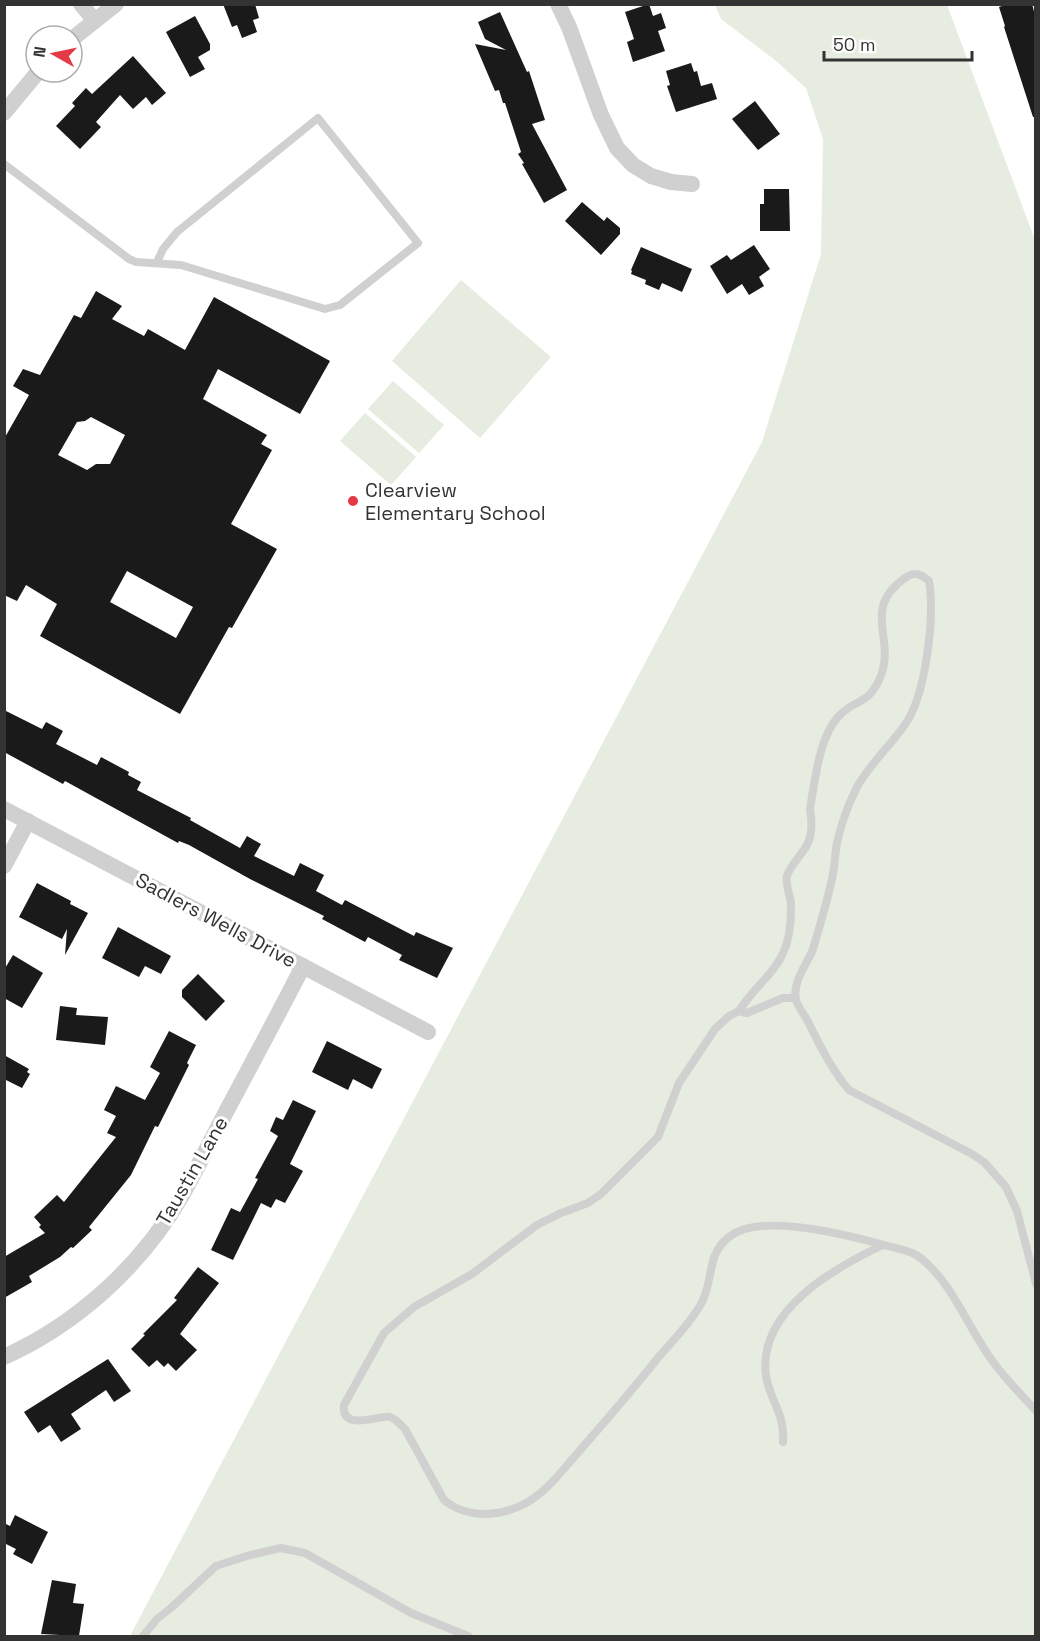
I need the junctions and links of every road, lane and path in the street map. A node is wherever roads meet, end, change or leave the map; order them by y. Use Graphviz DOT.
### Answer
graph roads {
  1 [pos="81,4"];
  2 [pos="116,4"];
  3 [pos="558,4"];
  4 [pos="94,20"];
  5 [pos="84,29"];
  6 [pos="28,84"];
  7 [pos="4,113"];
  8 [pos="4,164"];
  9 [pos="692,184"];
  10 [pos="157,262"];
  11 [pos="4,809"];
  12 [pos="28,821"];
  13 [pos="4,866"];
  14 [pos="303,966"];
  15 [pos="793,998"];
  16 [pos="739,1011"];
  17 [pos="428,1032"];
  18 [pos="883,1245"];
  19 [pos="1035,1284"];
  20 [pos="4,1357"];
  21 [pos="1035,1411"];
  22 [pos="783,1442"];
  23 [pos="143,1636"];
  24 [pos="468,1636"];
  1 -- 4 [label="street"];
  2 -- 4 [label="street"];
  3 -- 9 [label="street"];
  4 -- 5 [label="street"];
  6 -- 7 [label="street"];
  8 -- 10 [label="lane"];
  10 -- 10 [label="lane"];
  11 -- 12 [label="street, Sadlers Wells Drive"];
  12 -- 13 [label="street"];
  12 -- 14 [label="street, Sadlers Wells Drive"];
  14 -- 17 [label="street, Sadlers Wells Drive"];
  14 -- 20 [label="street, Taustin Lane"];
  15 -- 16 [label="lane"];
  16 -- 18 [label="lane"];
  16 -- 19 [label="lane"];
  18 -- 21 [label="lane"];
  18 -- 22 [label="lane"];
  23 -- 24 [label="lane"];
}
